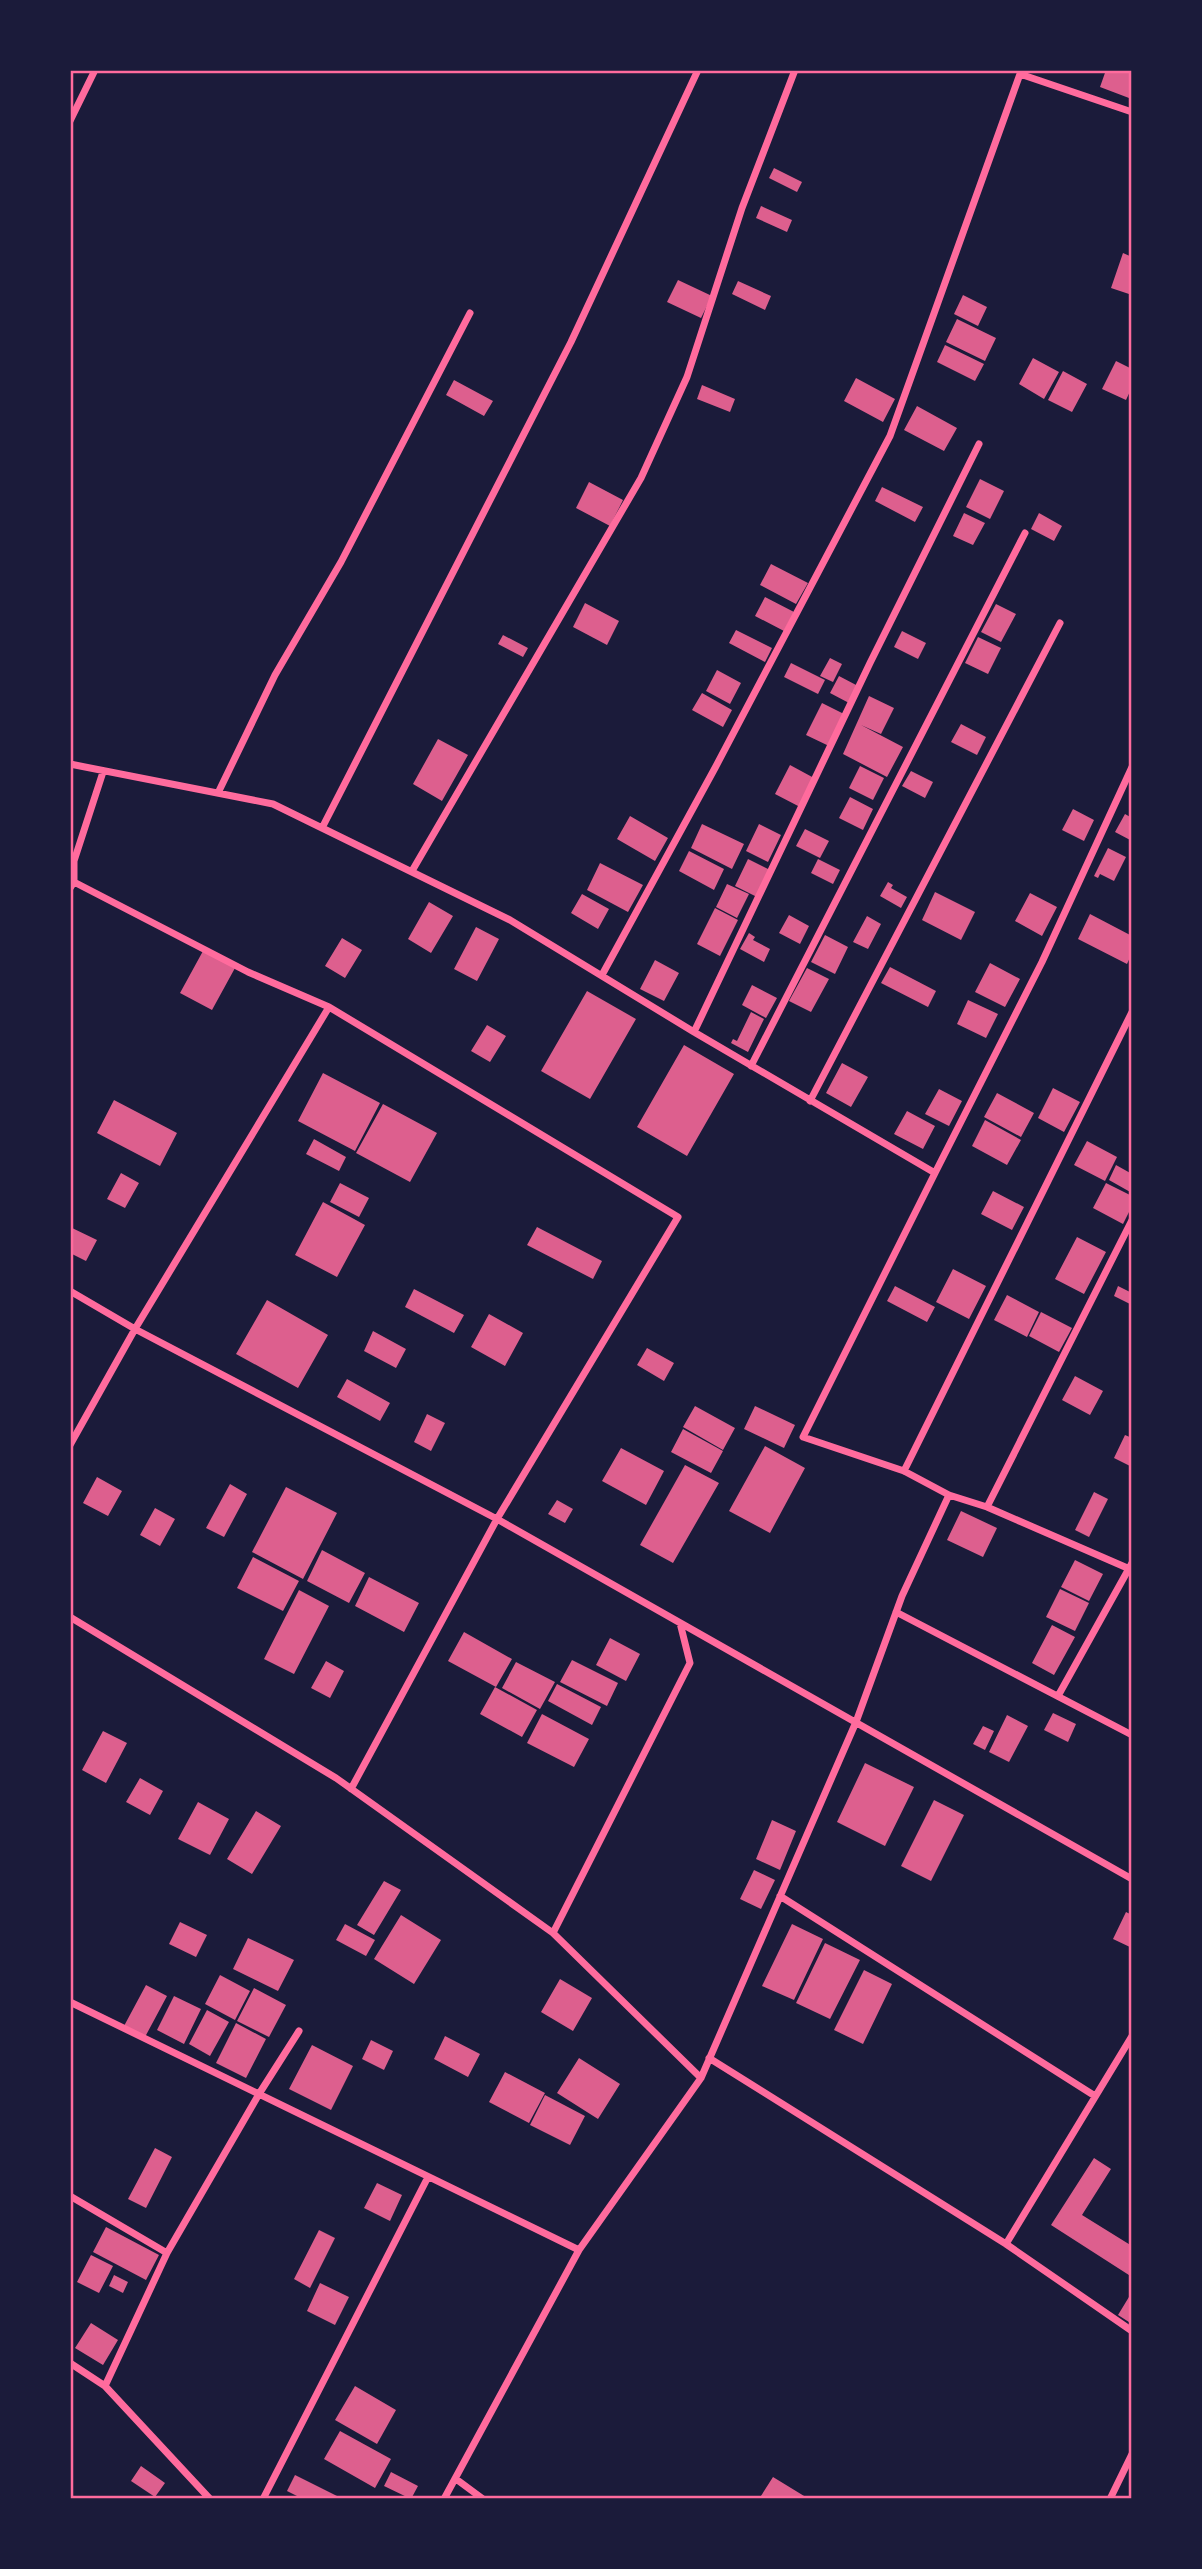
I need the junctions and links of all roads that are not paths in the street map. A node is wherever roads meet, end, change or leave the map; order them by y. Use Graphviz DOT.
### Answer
graph roads {
  1 [pos="95,70"];
  2 [pos="698,70"];
  3 [pos="795,70"];
  4 [pos="1132,113"];
  5 [pos="70,121"];
  6 [pos="470,313"];
  7 [pos="979,444"];
  8 [pos="1025,533"];
  9 [pos="1060,623"];
  10 [pos="70,764"];
  11 [pos="1132,767"];
  12 [pos="103,772"];
  13 [pos="218,793"];
  14 [pos="322,828"];
  15 [pos="412,871"];
  16 [pos="72,885"];
  17 [pos="601,975"];
  18 [pos="329,1007"];
  19 [pos="1132,1012"];
  20 [pos="694,1032"];
  21 [pos="751,1066"];
  22 [pos="810,1101"];
  23 [pos="935,1173"];
  24 [pos="1132,1220"];
  25 [pos="70,1291"];
  26 [pos="135,1329"];
  27 [pos="70,1446"];
  28 [pos="904,1471"];
  29 [pos="949,1495"];
  30 [pos="986,1507"];
  31 [pos="497,1519"];
  32 [pos="1131,1567"];
  33 [pos="896,1612"];
  34 [pos="70,1617"];
  35 [pos="680,1623"];
  36 [pos="1058,1696"];
  37 [pos="856,1722"];
  38 [pos="1132,1735"];
  39 [pos="351,1789"];
  40 [pos="1132,1879"];
  41 [pos="780,1896"];
  42 [pos="553,1933"];
  43 [pos="70,2002"];
  44 [pos="299,2031"];
  45 [pos="1132,2036"];
  46 [pos="709,2058"];
  47 [pos="701,2078"];
  48 [pos="260,2094"];
  49 [pos="1095,2096"];
  50 [pos="428,2176"];
  51 [pos="70,2196"];
  52 [pos="1006,2244"];
  53 [pos="579,2250"];
  54 [pos="167,2253"];
  55 [pos="1132,2331"];
  56 [pos="70,2363"];
  57 [pos="105,2386"];
  58 [pos="1132,2454"];
  59 [pos="456,2479"];
  60 [pos="210,2499"];
  61 [pos="264,2499"];
  62 [pos="444,2499"];
  63 [pos="483,2499"];
  64 [pos="1110,2499"];
  1 -- 5 [label="street"];
  2 -- 14 [label="street"];
  3 -- 15 [label="street"];
  4 -- 17 [label="street"];
  6 -- 13 [label="street"];
  7 -- 20 [label="street"];
  8 -- 21 [label="street"];
  9 -- 22 [label="street"];
  10 -- 12 [label="street"];
  11 -- 23 [label="street"];
  12 -- 13 [label="street"];
  12 -- 16 [label="street"];
  13 -- 14 [label="street"];
  14 -- 15 [label="street"];
  15 -- 17 [label="street"];
  16 -- 18 [label="street"];
  17 -- 20 [label="street"];
  18 -- 26 [label="street"];
  18 -- 31 [label="street"];
  19 -- 28 [label="street"];
  20 -- 21 [label="street"];
  21 -- 22 [label="street"];
  22 -- 23 [label="street"];
  23 -- 28 [label="street"];
  24 -- 30 [label="street"];
  25 -- 26 [label="street"];
  26 -- 27 [label="street"];
  26 -- 31 [label="street"];
  28 -- 29 [label="street"];
  29 -- 30 [label="street"];
  29 -- 33 [label="street"];
  30 -- 32 [label="street"];
  31 -- 35 [label="street"];
  31 -- 39 [label="street"];
  32 -- 36 [label="street"];
  33 -- 36 [label="street"];
  33 -- 37 [label="street"];
  34 -- 39 [label="street"];
  35 -- 37 [label="street"];
  35 -- 42 [label="street"];
  36 -- 38 [label="street"];
  37 -- 40 [label="street"];
  37 -- 41 [label="street"];
  39 -- 42 [label="street"];
  41 -- 46 [label="street"];
  41 -- 49 [label="street"];
  42 -- 47 [label="street"];
  43 -- 48 [label="street"];
  44 -- 48 [label="street"];
  45 -- 49 [label="street"];
  46 -- 47 [label="street"];
  46 -- 52 [label="street"];
  47 -- 53 [label="street"];
  48 -- 50 [label="street"];
  48 -- 54 [label="street"];
  49 -- 52 [label="street"];
  50 -- 53 [label="street"];
  50 -- 61 [label="street"];
  51 -- 54 [label="street"];
  52 -- 55 [label="street"];
  53 -- 59 [label="street"];
  54 -- 57 [label="street"];
  56 -- 57 [label="street"];
  57 -- 60 [label="street"];
  58 -- 64 [label="street"];
  59 -- 62 [label="street"];
  59 -- 63 [label="street"];
}
